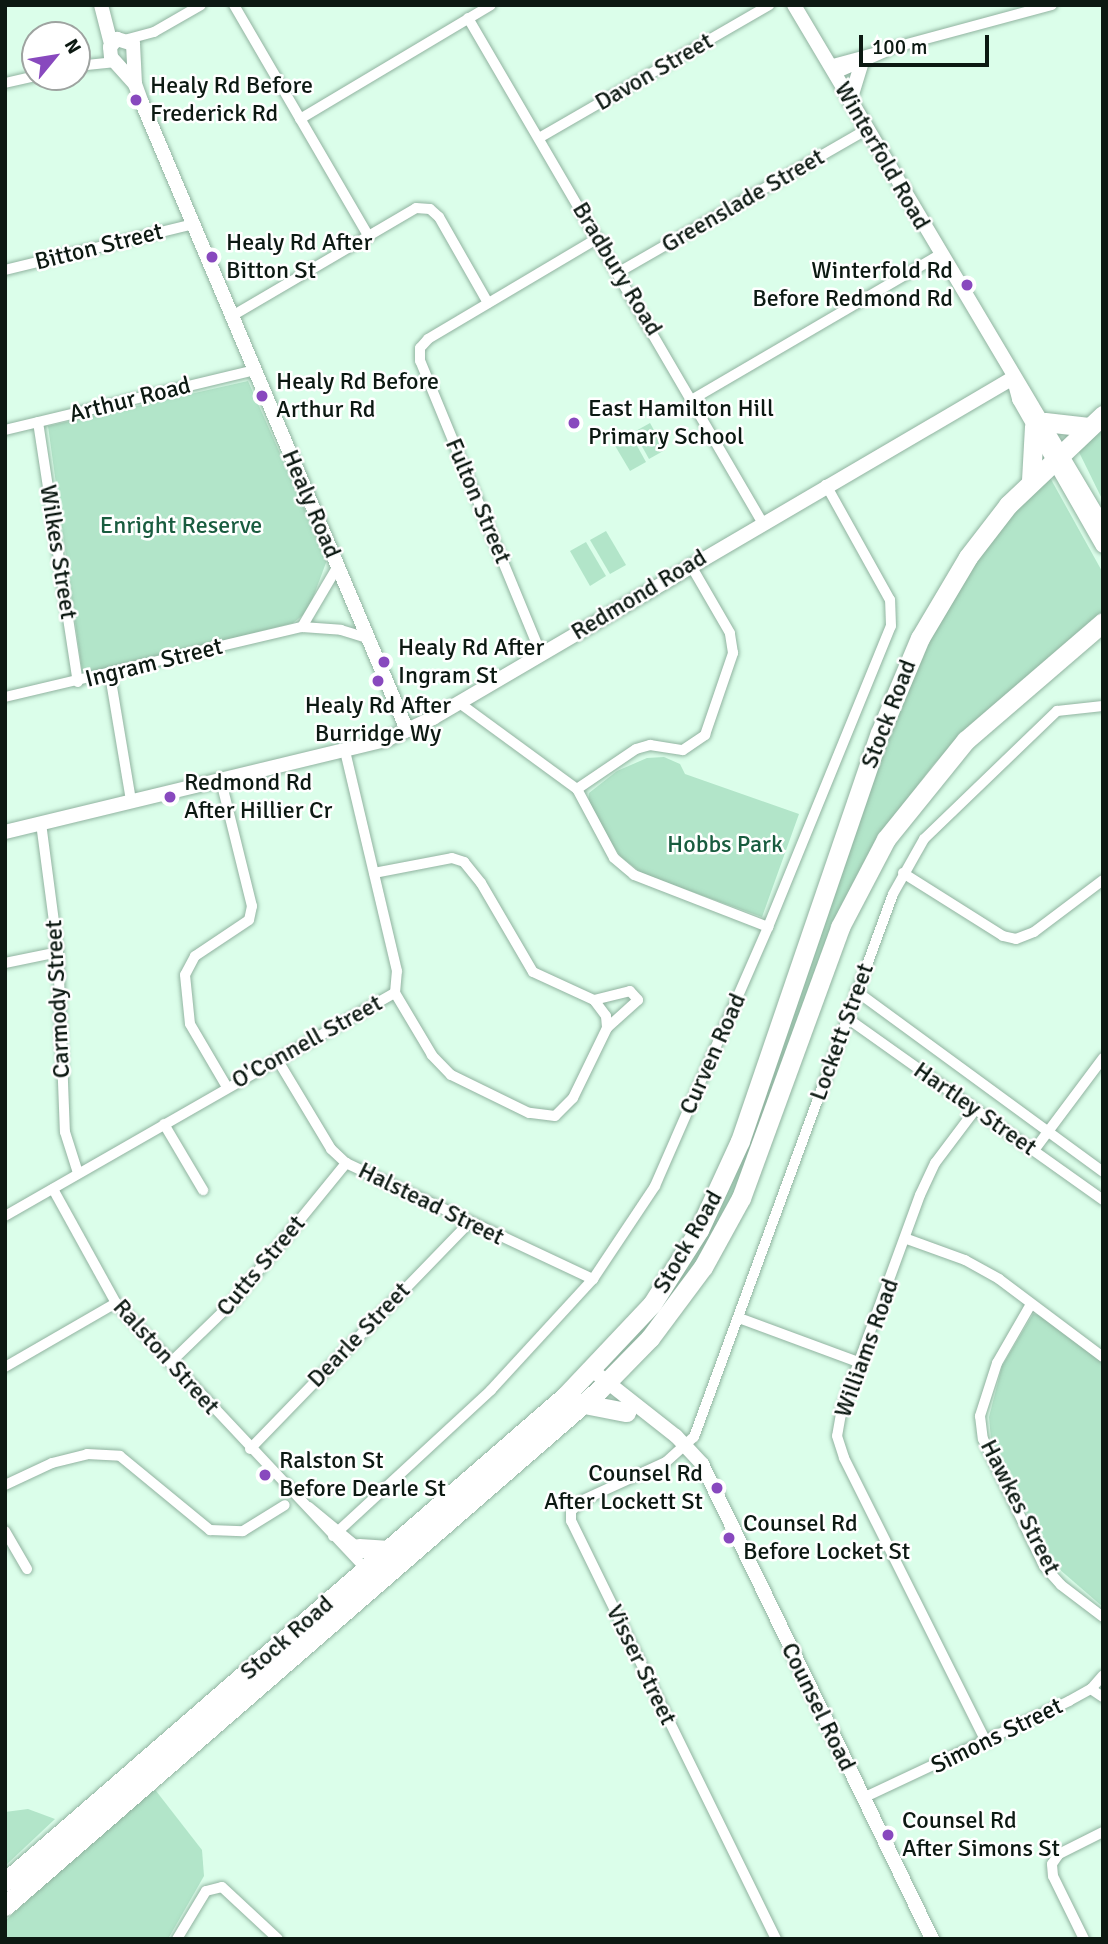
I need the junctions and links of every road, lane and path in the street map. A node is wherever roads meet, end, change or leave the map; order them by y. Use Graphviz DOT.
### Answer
graph roads {
  1 [pos="201,5"];
  2 [pos="234,5"];
  3 [pos="491,5"];
  4 [pos="769,5"];
  5 [pos="794,5"];
  6 [pos="1052,5"];
  7 [pos="103,12"];
  8 [pos="468,18"];
  9 [pos="122,51"];
  10 [pos="887,51"];
  11 [pos="91,62"];
  12 [pos="861,64"];
  13 [pos="832,69"];
  14 [pos="850,101"];
  15 [pos="300,119"];
  16 [pos="866,130"];
  17 [pos="539,138"];
  18 [pos="193,224"];
  19 [pos="369,237"];
  20 [pos="598,238"];
  21 [pos="939,255"];
  22 [pos="5,270"];
  23 [pos="619,272"];
  24 [pos="488,303"];
  25 [pos="232,316"];
  26 [pos="254,370"];
  27 [pos="1013,378"];
  28 [pos="693,399"];
  29 [pos="1096,421"];
  30 [pos="38,422"];
  31 [pos="1040,424"];
  32 [pos="5,430"];
  33 [pos="1057,454"];
  34 [pos="1031,480"];
  35 [pos="826,485"];
  36 [pos="762,522"];
  37 [pos="1103,525"];
  38 [pos="1103,547"];
  39 [pos="690,564"];
  40 [pos="338,566"];
  41 [pos="1103,622"];
  42 [pos="302,627"];
  43 [pos="368,638"];
  44 [pos="541,654"];
  45 [pos="110,675"];
  46 [pos="78,682"];
  47 [pos="5,697"];
  48 [pos="458,702"];
  49 [pos="1103,706"];
  50 [pos="407,730"];
  51 [pos="345,751"];
  52 [pos="221,781"];
  53 [pos="577,789"];
  54 [pos="131,801"];
  55 [pos="41,823"];
  56 [pos="5,832"];
  57 [pos="374,873"];
  58 [pos="903,873"];
  59 [pos="1103,880"];
  60 [pos="768,927"];
  61 [pos="58,952"];
  62 [pos="5,963"];
  63 [pos="856,991"];
  64 [pos="396,993"];
  65 [pos="594,1000"];
  66 [pos="847,1018"];
  67 [pos="607,1028"];
  68 [pos="1103,1058"];
  69 [pos="277,1059"];
  70 [pos="227,1087"];
  71 [pos="975,1110"];
  72 [pos="164,1124"];
  73 [pos="1047,1131"];
  74 [pos="1035,1149"];
  75 [pos="346,1163"];
  76 [pos="1103,1172"];
  77 [pos="79,1173"];
  78 [pos="52,1189"];
  79 [pos="202,1190"];
  80 [pos="1103,1200"];
  81 [pos="5,1216"];
  82 [pos="469,1223"];
  83 [pos="907,1239"];
  84 [pos="593,1279"];
  85 [pos="116,1303"];
  86 [pos="1031,1304"];
  87 [pos="738,1318"];
  88 [pos="1103,1357"];
  89 [pos="858,1362"];
  90 [pos="170,1363"];
  91 [pos="5,1367"];
  92 [pos="596,1380"];
  93 [pos="584,1404"];
  94 [pos="626,1412"];
  95 [pos="684,1448"];
  96 [pos="250,1449"];
  97 [pos="5,1485"];
  98 [pos="285,1505"];
  99 [pos="5,1531"];
  100 [pos="336,1533"];
  101 [pos="359,1548"];
  102 [pos="379,1568"];
  103 [pos="27,1569"];
  104 [pos="1103,1617"];
  105 [pos="1103,1675"];
  106 [pos="1091,1689"];
  107 [pos="1103,1697"];
  108 [pos="986,1742"];
  109 [pos="865,1801"];
  110 [pos="1103,1832"];
  111 [pos="5,1882"];
  112 [pos="5,1906"];
  113 [pos="177,1939"];
  114 [pos="278,1939"];
  115 [pos="776,1939"];
  116 [pos="932,1939"];
  117 [pos="1084,1939"];
  1 -- 9 [label="street"];
  2 -- 15 [label="street"];
  3 -- 8 [label="street"];
  4 -- 17 [label="street, Davon Street"];
  5 -- 13 [label="street, Winterfold Road"];
  6 -- 10 [label="street"];
  7 -- 9 [label="street, Healy Road"];
  8 -- 15 [label="street"];
  8 -- 17 [label="street, Bradbury Road"];
  9 -- 11 [label="street"];
  9 -- 18 [label="street, Healy Road"];
  10 -- 12 [label="street"];
  10 -- 13 [label="street"];
  12 -- 13 [label="street"];
  12 -- 14 [label="street"];
  13 -- 14 [label="street, Winterfold Road"];
  14 -- 16 [label="street, Winterfold Road"];
  15 -- 19 [label="street"];
  16 -- 21 [label="street, Winterfold Road"];
  16 -- 23 [label="street, Greenslade Street"];
  17 -- 20 [label="street, Bradbury Road"];
  18 -- 22 [label="street, Bitton Street"];
  18 -- 25 [label="street, Healy Road"];
  19 -- 24 [label="street"];
  19 -- 25 [label="street"];
  20 -- 23 [label="street, Bradbury Road"];
  20 -- 24 [label="street, Fulton Street"];
  21 -- 27 [label="street, Winterfold Road"];
  21 -- 28 [label="street"];
  23 -- 28 [label="street, Bradbury Road"];
  24 -- 44 [label="street, Fulton Street"];
  25 -- 26 [label="street, Healy Road"];
  26 -- 30 [label="street, Arthur Road"];
  26 -- 40 [label="street, Healy Road"];
  27 -- 31 [label="street, Winterfold Road"];
  27 -- 35 [label="street, Redmond Road"];
  28 -- 36 [label="street, Bradbury Road"];
  29 -- 31 [label="highway"];
  29 -- 33 [label="highway, Stock Road"];
  30 -- 32 [label="street, Arthur Road"];
  30 -- 46 [label="street, Wilkes Street"];
  31 -- 33 [label="street, Winterfold Road"];
  31 -- 34 [label="highway"];
  33 -- 34 [label="highway, Stock Road"];
  33 -- 37 [label="street, Winterfold Road"];
  33 -- 38 [label="street, Winterfold Road"];
  34 -- 92 [label="highway, Stock Road"];
  35 -- 36 [label="street, Redmond Road"];
  35 -- 60 [label="street, Curven Road"];
  36 -- 39 [label="street, Redmond Road"];
  39 -- 44 [label="street, Redmond Road"];
  39 -- 53 [label="street"];
  40 -- 42 [label="street"];
  40 -- 43 [label="street, Healy Road"];
  41 -- 92 [label="highway, Stock Road"];
  42 -- 43 [label="street, Ingram Street"];
  42 -- 45 [label="street, Ingram Street"];
  43 -- 50 [label="street, Healy Road"];
  44 -- 48 [label="street, Redmond Road"];
  45 -- 46 [label="street, Ingram Street"];
  45 -- 54 [label="street"];
  46 -- 47 [label="street, Ingram Street"];
  48 -- 50 [label="street, Redmond Road"];
  48 -- 53 [label="street"];
  49 -- 58 [label="street, Lockett Street"];
  50 -- 51 [label="street, Redmond Road"];
  51 -- 52 [label="street, Redmond Road"];
  51 -- 57 [label="street, O'Connell Street"];
  52 -- 54 [label="street, Redmond Road"];
  52 -- 70 [label="street"];
  53 -- 60 [label="street"];
  54 -- 55 [label="street, Redmond Road"];
  55 -- 56 [label="street, Redmond Road"];
  55 -- 61 [label="street, Carmody Street"];
  57 -- 64 [label="street, O'Connell Street"];
  57 -- 65 [label="street"];
  58 -- 59 [label="street"];
  58 -- 63 [label="street, Lockett Street"];
  60 -- 84 [label="street, Curven Road"];
  61 -- 62 [label="street"];
  61 -- 77 [label="street, Carmody Street"];
  63 -- 66 [label="street, Lockett Street"];
  63 -- 73 [label="street, Hartley Street"];
  64 -- 67 [label="street"];
  64 -- 69 [label="street, O'Connell Street"];
  65 -- 67 [label="street"];
  65 -- 67 [label="street"];
  66 -- 71 [label="street, Hartley Street"];
  66 -- 87 [label="street, Lockett Street"];
  68 -- 73 [label="street"];
  69 -- 70 [label="street, O'Connell Street"];
  69 -- 75 [label="street, Halstead Street"];
  70 -- 72 [label="street, O'Connell Street"];
  71 -- 74 [label="street, Hartley Street"];
  71 -- 83 [label="street, Williams Road"];
  72 -- 77 [label="street, O'Connell Street"];
  72 -- 79 [label="street"];
  73 -- 74 [label="street"];
  73 -- 76 [label="street, Hartley Street"];
  74 -- 80 [label="street, Hartley Street"];
  75 -- 82 [label="street, Halstead Street"];
  75 -- 90 [label="street, Cutts Street"];
  77 -- 78 [label="street, O'Connell Street"];
  78 -- 81 [label="street, O'Connell Street"];
  78 -- 85 [label="street, Ralston Street"];
  82 -- 84 [label="street, Halstead Street"];
  82 -- 96 [label="street, Dearle Street"];
  83 -- 86 [label="street"];
  83 -- 89 [label="street, Williams Road"];
  84 -- 100 [label="street, Curven Road"];
  85 -- 90 [label="street, Ralston Street"];
  85 -- 91 [label="street"];
  86 -- 88 [label="street"];
  86 -- 104 [label="street, Hawkes Street"];
  87 -- 89 [label="street"];
  87 -- 95 [label="street, Lockett Street"];
  89 -- 108 [label="street, Williams Road"];
  90 -- 96 [label="street, Ralston Street"];
  92 -- 93 [label="highway, Stock Road"];
  92 -- 94 [label="street, Counsel Road"];
  92 -- 95 [label="street, Counsel Road"];
  92 -- 102 [label="highway, Stock Road"];
  93 -- 94 [label="highway"];
  93 -- 102 [label="highway, Stock Road"];
  94 -- 95 [label="street, Counsel Road"];
  95 -- 109 [label="street, Counsel Road"];
  95 -- 115 [label="street, Visser Street"];
  96 -- 100 [label="street, Ralston Street"];
  97 -- 98 [label="street"];
  99 -- 103 [label="street"];
  100 -- 101 [label="street, Ralston Street"];
  100 -- 102 [label="street, Ralston Street"];
  101 -- 102 [label="highway"];
  102 -- 111 [label="highway, Stock Road"];
  102 -- 112 [label="highway, Stock Road"];
  105 -- 106 [label="street, Simons Street"];
  106 -- 107 [label="street"];
  106 -- 108 [label="street, Simons Street"];
  108 -- 109 [label="street, Simons Street"];
  109 -- 116 [label="street, Counsel Road"];
  110 -- 117 [label="street"];
  113 -- 114 [label="street"];
}
